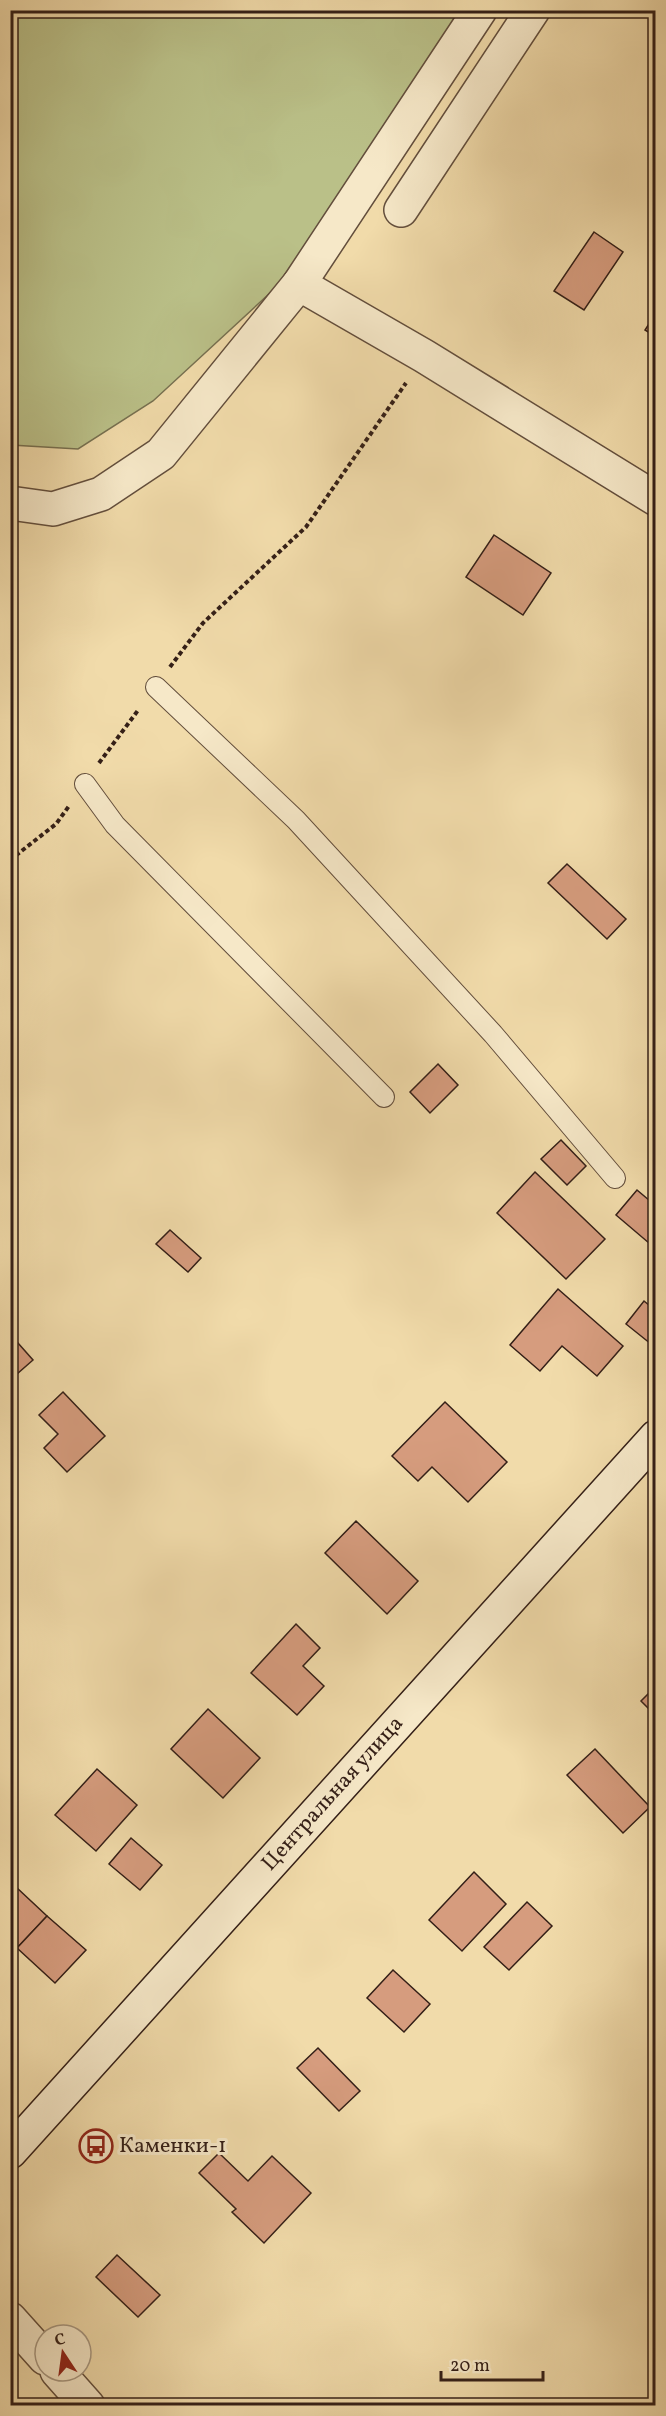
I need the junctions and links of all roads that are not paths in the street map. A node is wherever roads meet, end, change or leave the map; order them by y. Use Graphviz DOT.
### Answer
graph roads {
  1 [pos="480,10"];
  2 [pos="533,10"];
  3 [pos="401,210"];
  4 [pos="299,284"];
  5 [pos="656,499"];
  6 [pos="10,502"];
  7 [pos="156,687"];
  8 [pos="85,784"];
  9 [pos="384,1097"];
  10 [pos="615,1178"];
  11 [pos="656,1437"];
  12 [pos="10,2152"];
  13 [pos="10,2319"];
  14 [pos="33,2345"];
  15 [pos="68,2383"];
  16 [pos="88,2406"];
  1 -- 4 [label="street"];
  2 -- 3 [label="street"];
  4 -- 5 [label="street"];
  4 -- 6 [label="street"];
  7 -- 10 [label="lane"];
  8 -- 9 [label="lane"];
  11 -- 12 [label="street, Центральная улица"];
  13 -- 14 [label="street"];
  15 -- 16 [label="street"];
}
